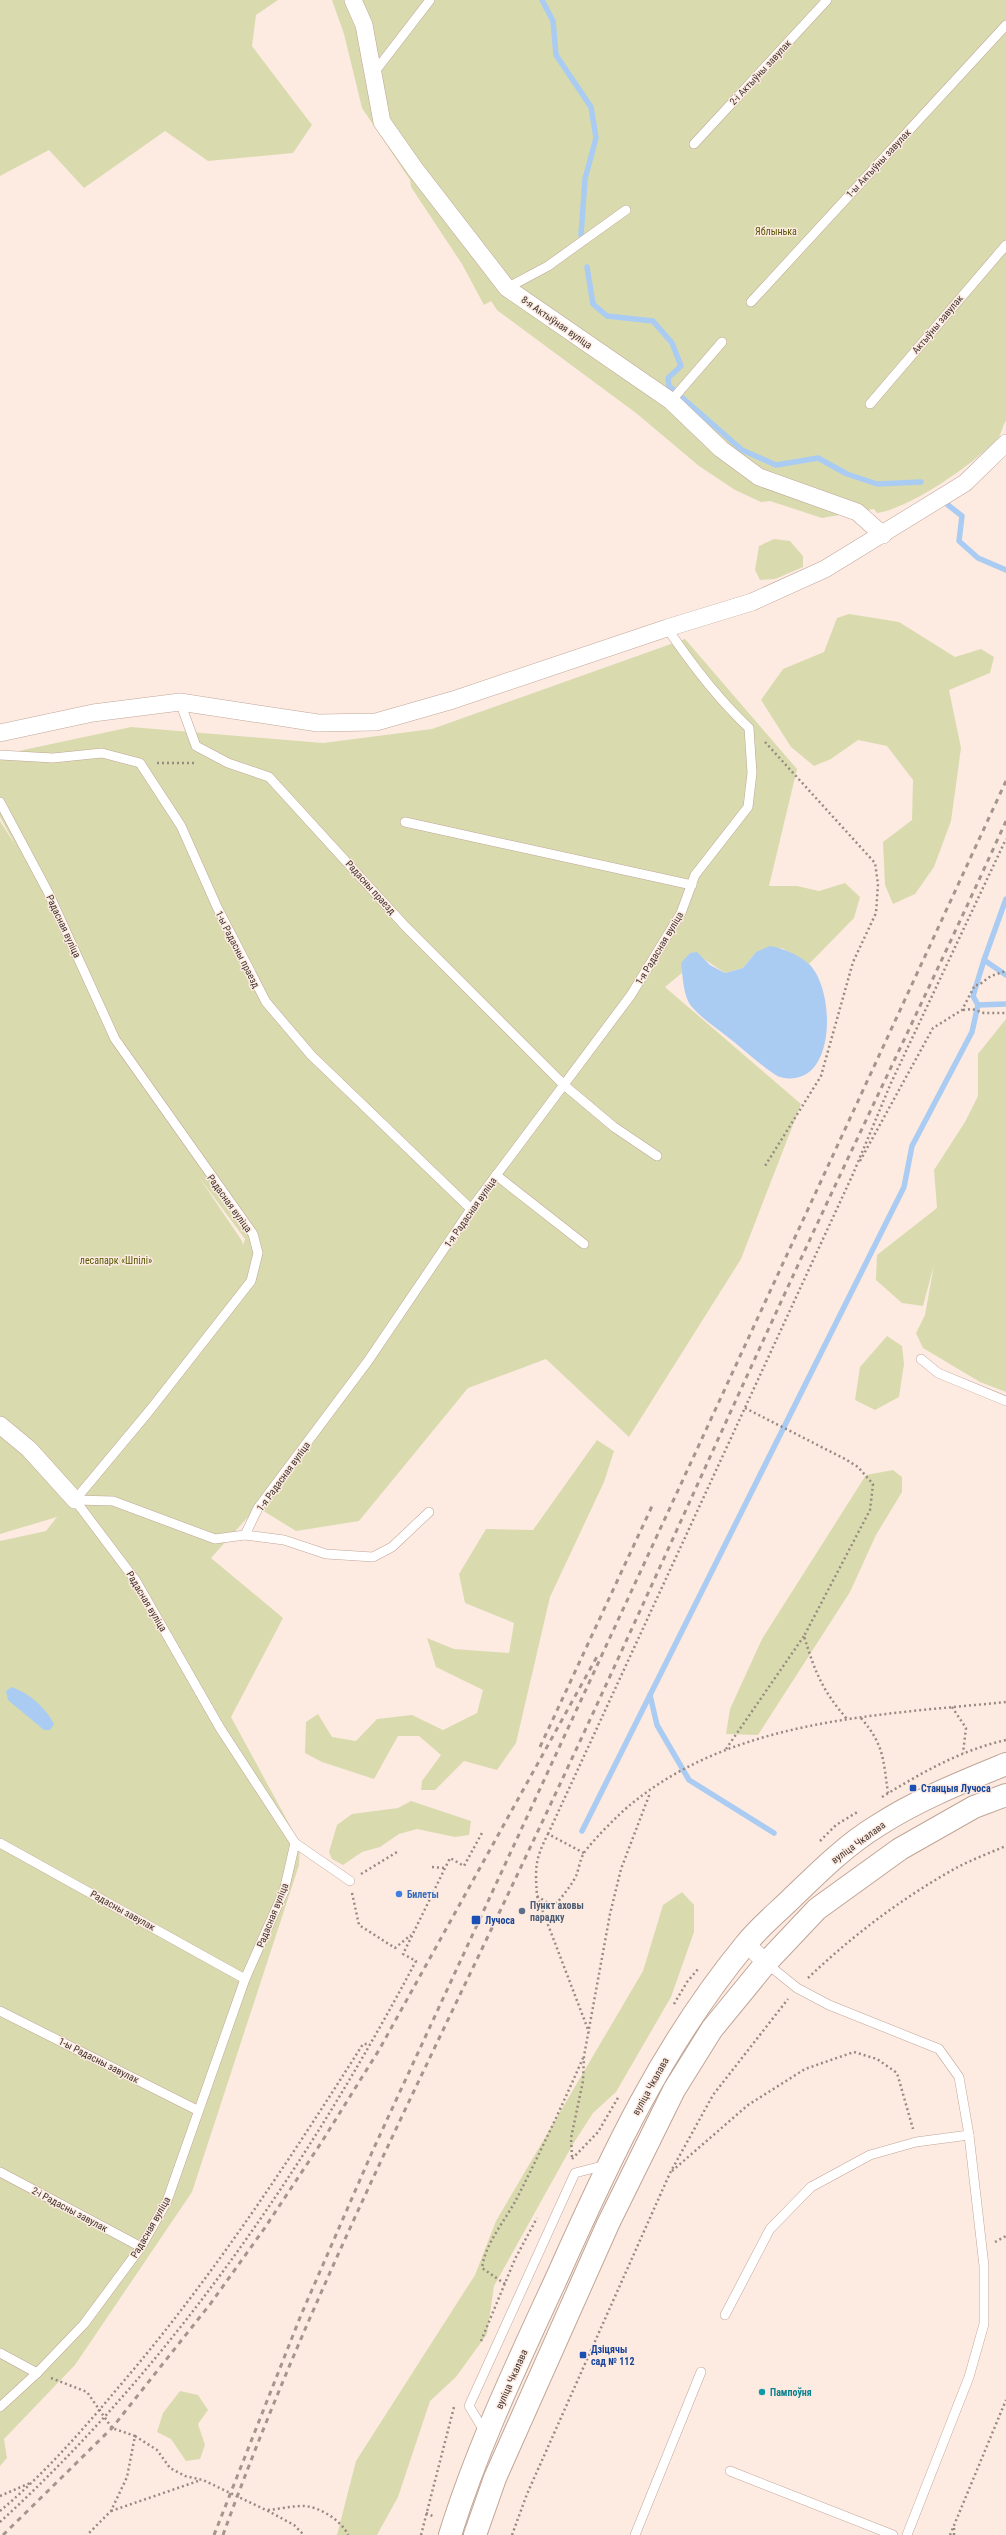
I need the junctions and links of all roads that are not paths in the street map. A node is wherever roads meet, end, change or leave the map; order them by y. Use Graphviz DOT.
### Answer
graph roads {
  1 [pos="353,0"];
  2 [pos="430,0"];
  3 [pos="827,0"];
  4 [pos="1006,25"];
  5 [pos="373,74"];
  6 [pos="694,144"];
  7 [pos="626,210"];
  8 [pos="1006,246"];
  9 [pos="508,288"];
  10 [pos="751,302"];
  11 [pos="722,342"];
  12 [pos="672,399"];
  13 [pos="870,404"];
  14 [pos="1006,443"];
  15 [pos="883,535"];
  16 [pos="667,628"];
  17 [pos="180,702"];
  18 [pos="0,733"];
  19 [pos="0,755"];
  20 [pos="0,802"];
  21 [pos="405,822"];
  22 [pos="692,885"];
  23 [pos="564,1085"];
  24 [pos="657,1156"];
  25 [pos="496,1176"];
  26 [pos="471,1209"];
  27 [pos="584,1244"];
  28 [pos="921,1360"];
  29 [pos="1006,1401"];
  30 [pos="0,1425"];
  31 [pos="75,1500"];
  32 [pos="429,1512"];
  33 [pos="245,1536"];
  34 [pos="1006,1764"];
  35 [pos="1006,1795"];
  36 [pos="0,1843"];
  37 [pos="295,1843"];
  38 [pos="350,1881"];
  39 [pos="746,1943"];
  40 [pos="766,1963"];
  41 [pos="245,1979"];
  42 [pos="0,2011"];
  43 [pos="198,2110"];
  44 [pos="969,2135"];
  45 [pos="0,2172"];
  46 [pos="141,2247"];
  47 [pos="725,2315"];
  48 [pos="0,2353"];
  49 [pos="701,2372"];
  50 [pos="37,2373"];
  51 [pos="0,2407"];
  52 [pos="730,2472"];
  53 [pos="450,2535"];
  54 [pos="474,2535"];
  55 [pos="635,2535"];
  56 [pos="893,2535"];
  57 [pos="907,2535"];
  1 -- 5 [label="street, 8-я Актыўная вуліца"];
  2 -- 5 [label="lane"];
  3 -- 6 [label="lane, 2-і Актыўны завулак"];
  4 -- 10 [label="lane, 1-ы Актыўны завулак"];
  5 -- 9 [label="street, 8-я Актыўная вуліца"];
  7 -- 9 [label="lane"];
  8 -- 13 [label="lane, Актыўны завулак"];
  9 -- 12 [label="street, 8-я Актыўная вуліца"];
  11 -- 12 [label="lane"];
  12 -- 15 [label="street, 8-я Актыўная вуліца"];
  14 -- 15 [label="street"];
  15 -- 16 [label="street"];
  16 -- 17 [label="street"];
  16 -- 22 [label="lane, 1-я Радасная вуліца"];
  17 -- 18 [label="street"];
  17 -- 23 [label="lane, Радасны праезд"];
  19 -- 26 [label="lane, 1-ы Радасны праезд"];
  20 -- 31 [label="lane, Радасная вуліца"];
  21 -- 22 [label="lane"];
  22 -- 23 [label="lane, 1-я Радасная вуліца"];
  23 -- 24 [label="lane, Радасны праезд"];
  23 -- 25 [label="lane, 1-я Радасная вуліца"];
  25 -- 26 [label="lane, 1-я Радасная вуліца"];
  25 -- 27 [label="lane"];
  26 -- 33 [label="lane, 1-я Радасная вуліца"];
  28 -- 29 [label="lane"];
  30 -- 31 [label="street"];
  31 -- 33 [label="lane"];
  31 -- 37 [label="lane, Радасная вуліца"];
  32 -- 33 [label="lane"];
  34 -- 39 [label="main road, вуліца Чкалава"];
  35 -- 40 [label="main road"];
  36 -- 41 [label="lane, Радасны завулак"];
  37 -- 38 [label="lane"];
  37 -- 41 [label="lane, Радасная вуліца"];
  39 -- 40 [label="street"];
  39 -- 53 [label="main road, вуліца Чкалава"];
  40 -- 44 [label="lane"];
  40 -- 54 [label="main road"];
  41 -- 43 [label="lane, Радасная вуліца"];
  42 -- 43 [label="lane, 1-ы Радасны завулак"];
  43 -- 46 [label="lane, Радасная вуліца"];
  44 -- 47 [label="lane"];
  44 -- 57 [label="lane"];
  45 -- 46 [label="lane, 2-і Радасны завулак"];
  46 -- 50 [label="lane, Радасная вуліца"];
  48 -- 50 [label="lane"];
  49 -- 55 [label="lane"];
  50 -- 51 [label="lane, Радасная вуліца"];
  52 -- 56 [label="lane"];
}
